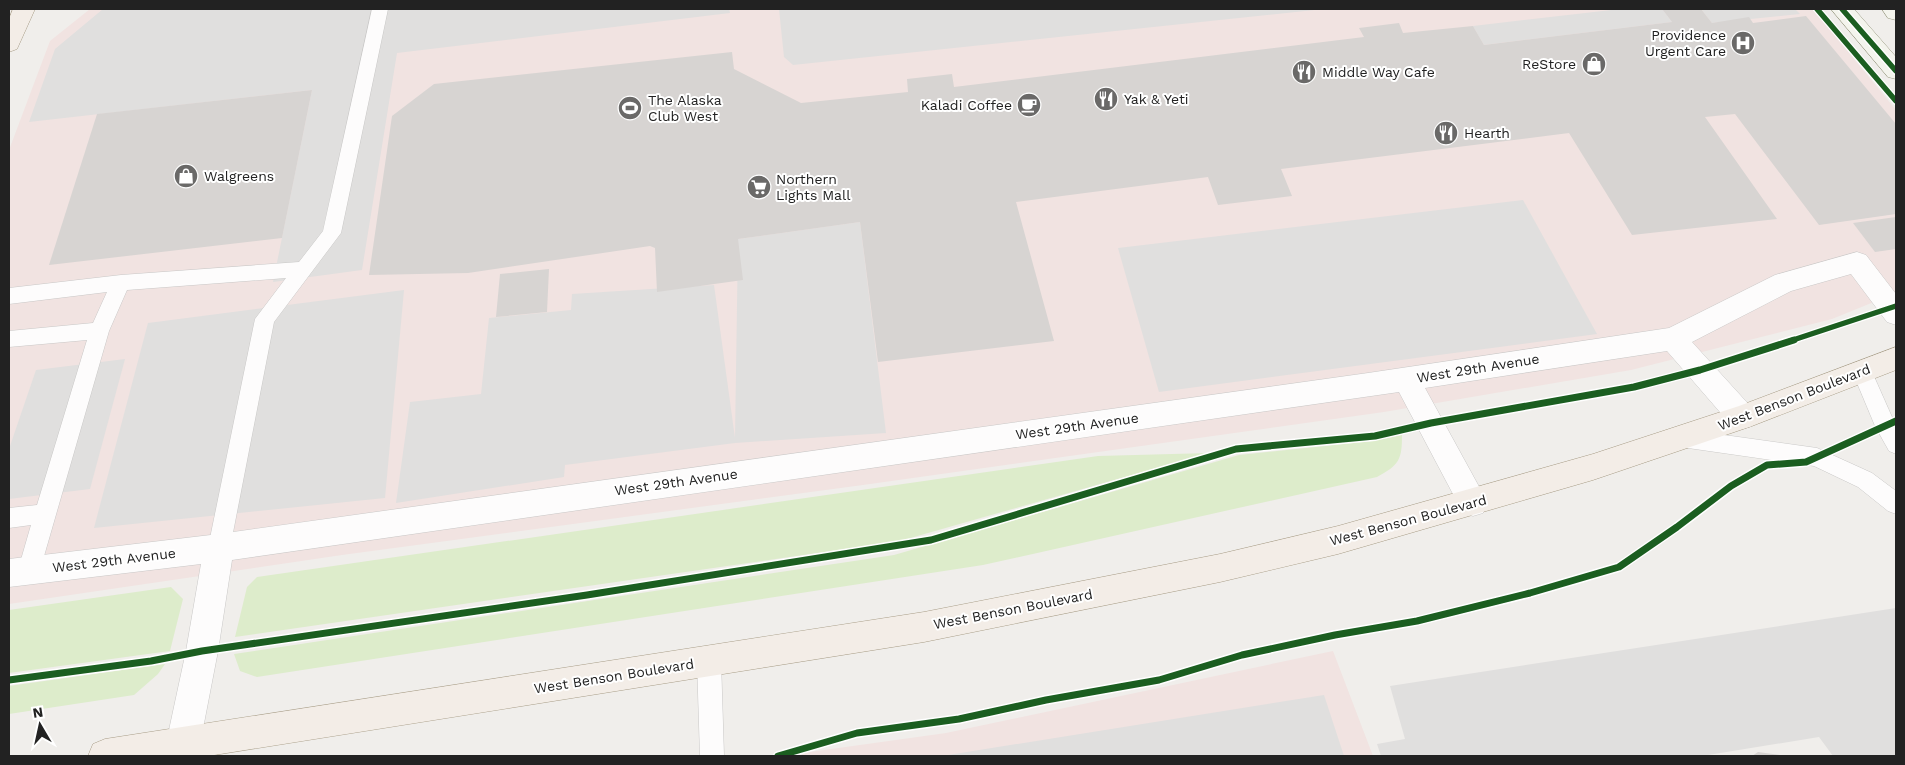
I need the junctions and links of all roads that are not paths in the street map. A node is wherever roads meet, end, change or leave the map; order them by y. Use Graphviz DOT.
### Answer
graph roads {
  1 [pos="24,9"];
  2 [pos="380,9"];
  3 [pos="1842,9"];
  4 [pos="1893,9"];
  5 [pos="1896,13"];
  6 [pos="9,44"];
  7 [pos="1896,71"];
  8 [pos="305,269"];
  9 [pos="121,283"];
  10 [pos="9,296"];
  11 [pos="1896,314"];
  12 [pos="99,331"];
  13 [pos="9,339"];
  14 [pos="1673,339"];
  15 [pos="1896,358"];
  16 [pos="1862,371"];
  17 [pos="1406,379"];
  18 [pos="1742,417"];
  19 [pos="1682,438"];
  20 [pos="1896,445"];
  21 [pos="1473,503"];
  22 [pos="1896,504"];
  23 [pos="45,514"];
  24 [pos="9,518"];
  25 [pos="219,548"];
  26 [pos="19,572"];
  27 [pos="709,661"];
  28 [pos="183,744"];
  29 [pos="106,756"];
  30 [pos="712,756"];
  1 -- 6 [label="main road"];
  2 -- 8 [label="lane"];
  3 -- 7 [label="main road"];
  4 -- 5 [label="main road"];
  8 -- 9 [label="lane"];
  8 -- 25 [label="lane"];
  9 -- 10 [label="lane"];
  9 -- 12 [label="lane"];
  11 -- 14 [label="street, West 29th Avenue"];
  12 -- 13 [label="lane"];
  12 -- 23 [label="lane"];
  14 -- 17 [label="street, West 29th Avenue"];
  14 -- 18 [label="street"];
  15 -- 16 [label="main road, West Benson Boulevard"];
  16 -- 18 [label="main road, West Benson Boulevard"];
  16 -- 20 [label="lane"];
  17 -- 21 [label="street"];
  17 -- 25 [label="street, West 29th Avenue"];
  18 -- 19 [label="main road, West Benson Boulevard"];
  19 -- 21 [label="main road, West Benson Boulevard"];
  19 -- 22 [label="lane"];
  21 -- 27 [label="main road, West Benson Boulevard"];
  23 -- 24 [label="lane"];
  23 -- 26 [label="lane"];
  25 -- 26 [label="street, West 29th Avenue"];
  25 -- 28 [label="street"];
  27 -- 28 [label="main road, West Benson Boulevard"];
  27 -- 30 [label="lane"];
  28 -- 29 [label="main road, West Benson Boulevard"];
}
